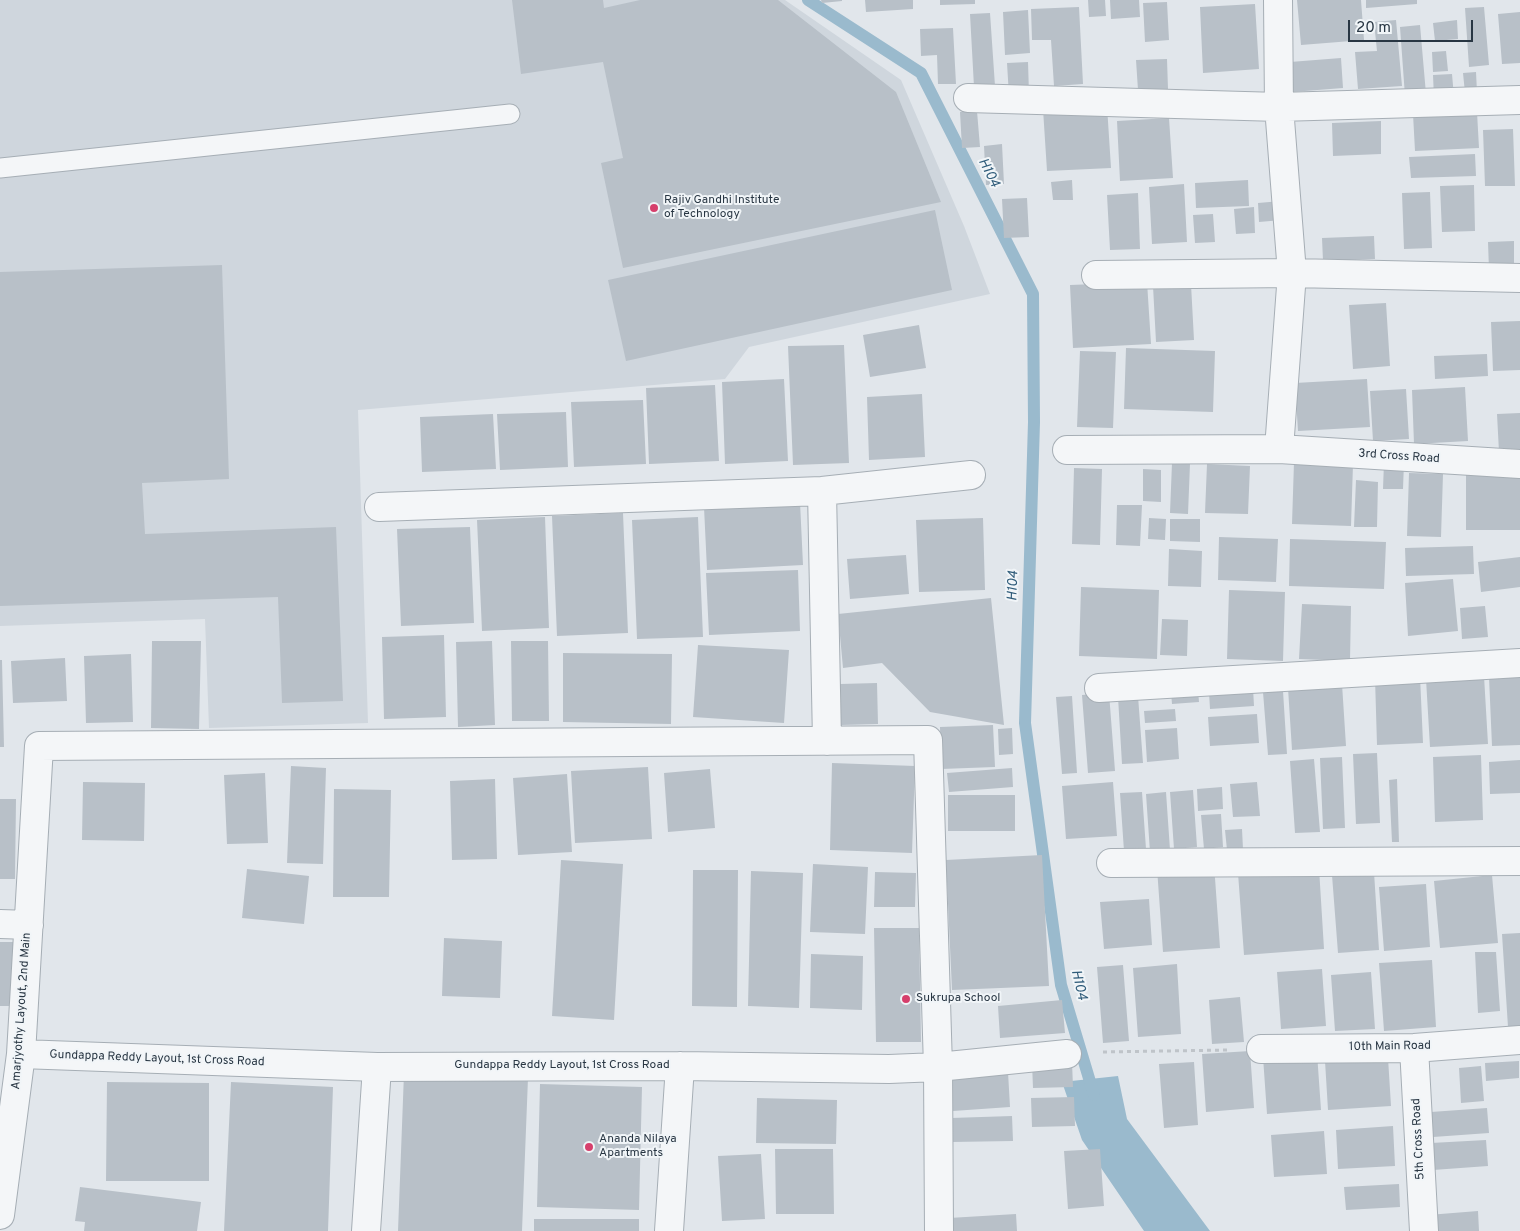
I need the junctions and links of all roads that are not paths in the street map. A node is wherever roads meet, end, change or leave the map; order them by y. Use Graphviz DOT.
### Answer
graph roads {
  1 [pos="1278,0"];
  2 [pos="968,98"];
  3 [pos="1520,100"];
  4 [pos="1279,107"];
  5 [pos="510,114"];
  6 [pos="0,168"];
  7 [pos="1292,273"];
  8 [pos="1096,275"];
  9 [pos="1520,278"];
  10 [pos="1279,449"];
  11 [pos="1067,450"];
  12 [pos="1520,464"];
  13 [pos="971,475"];
  14 [pos="822,491"];
  15 [pos="379,507"];
  16 [pos="1520,662"];
  17 [pos="1099,688"];
  18 [pos="827,741"];
  19 [pos="1520,861"];
  20 [pos="1111,863"];
  21 [pos="0,924"];
  22 [pos="29,925"];
  23 [pos="1520,1040"];
  24 [pos="1414,1048"];
  25 [pos="1261,1049"];
  26 [pos="21,1054"];
  27 [pos="1067,1054"];
  28 [pos="377,1066"];
  29 [pos="680,1066"];
  30 [pos="938,1067"];
  31 [pos="0,1215"];
  32 [pos="366,1231"];
  33 [pos="669,1231"];
  34 [pos="939,1231"];
  35 [pos="1424,1231"];
  1 -- 4 [label="street"];
  2 -- 4 [label="street"];
  3 -- 4 [label="street"];
  4 -- 7 [label="street"];
  5 -- 6 [label="lane"];
  7 -- 8 [label="street"];
  7 -- 9 [label="street"];
  7 -- 10 [label="street"];
  10 -- 11 [label="street, 3rd Cross Road"];
  10 -- 12 [label="street, 3rd Cross Road"];
  13 -- 14 [label="street"];
  14 -- 15 [label="street"];
  14 -- 18 [label="street"];
  16 -- 17 [label="street"];
  18 -- 22 [label="street, Amarjyothy Layout, 2nd Main"];
  18 -- 30 [label="street"];
  19 -- 20 [label="street"];
  21 -- 22 [label="street"];
  22 -- 26 [label="street, Amarjyothy Layout, 2nd Main"];
  23 -- 24 [label="street, 10th Main Road"];
  24 -- 25 [label="street, 10th Main Road"];
  24 -- 35 [label="street, 5th Cross Road"];
  26 -- 28 [label="street, Gundappa Reddy Layout, 1st Cross Road"];
  26 -- 31 [label="street, Amarjyothy Layout, 2nd Main"];
  27 -- 30 [label="street, Gundappa Reddy Layout, 1st Cross Road"];
  28 -- 29 [label="street, Gundappa Reddy Layout, 1st Cross Road"];
  28 -- 32 [label="street"];
  29 -- 30 [label="street, Gundappa Reddy Layout, 1st Cross Road"];
  29 -- 33 [label="street"];
  30 -- 34 [label="street"];
}
